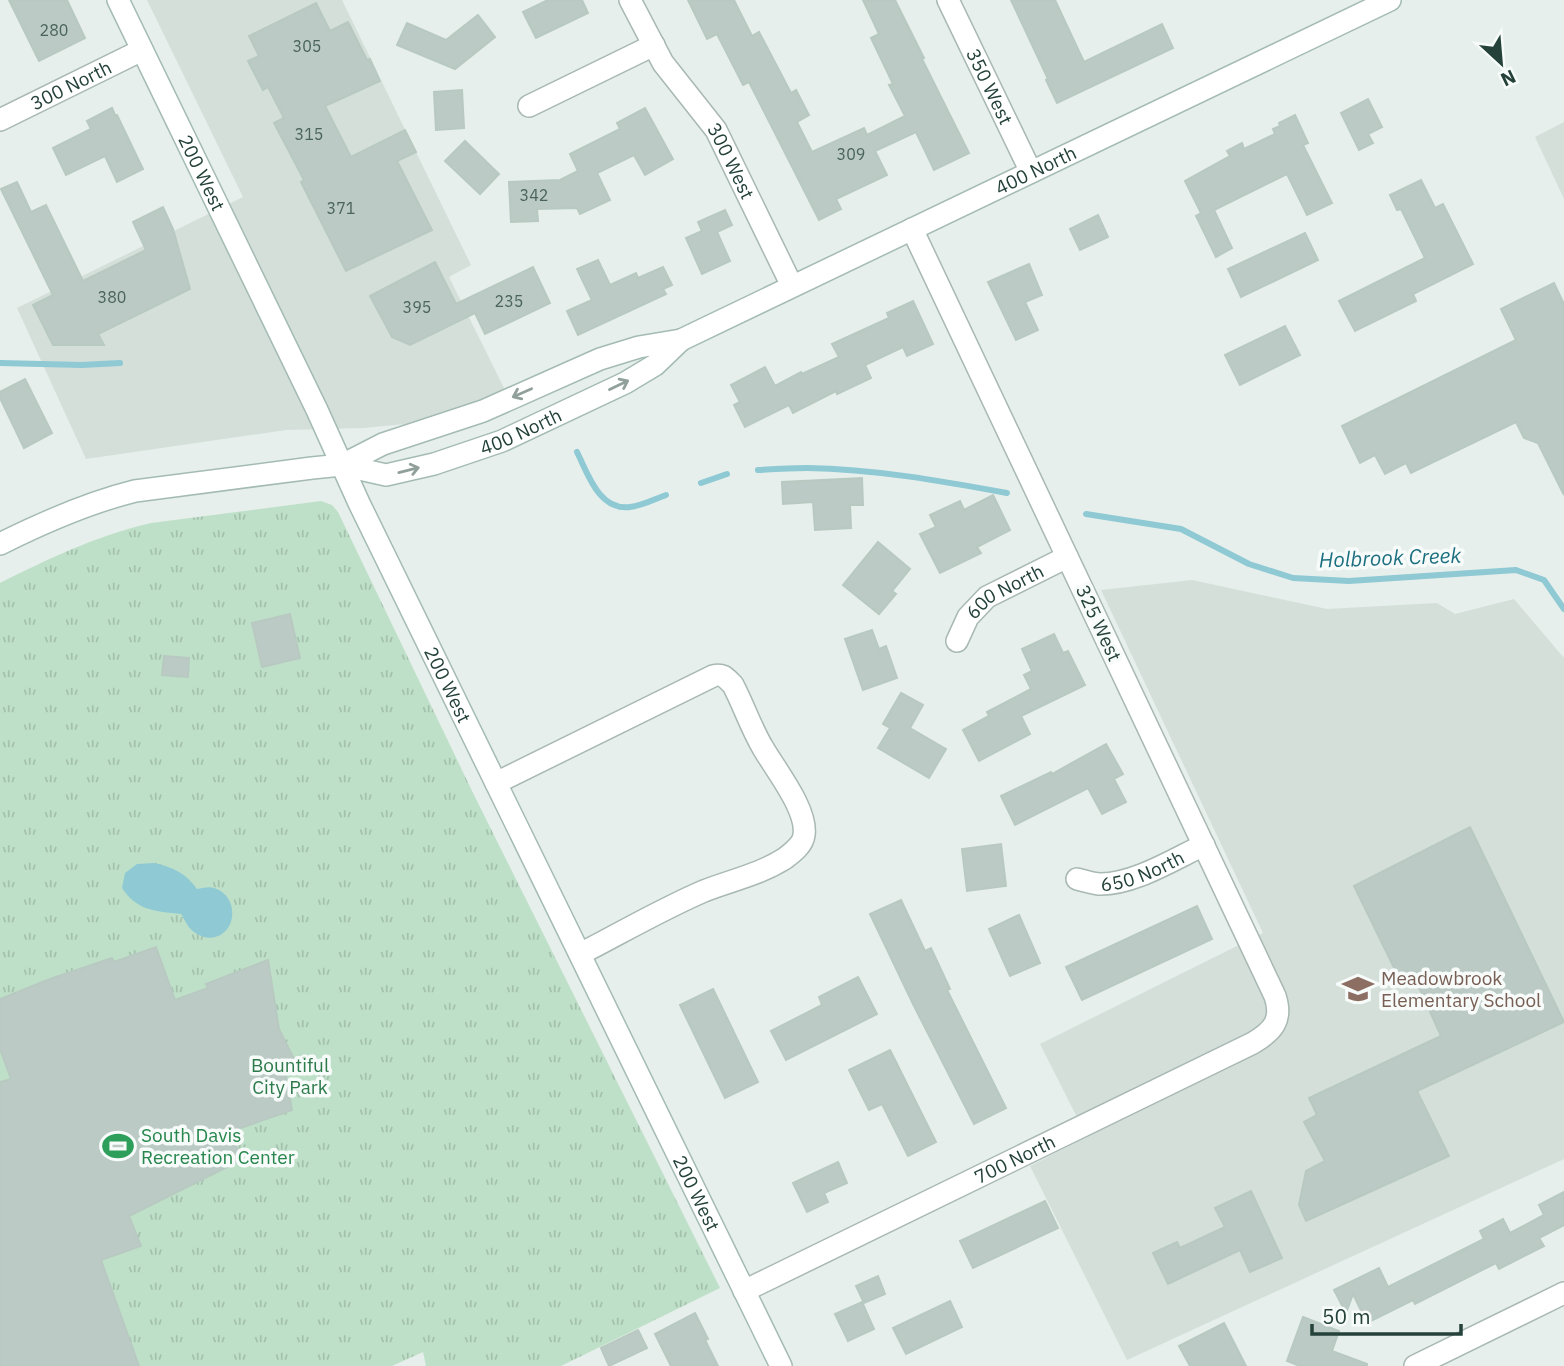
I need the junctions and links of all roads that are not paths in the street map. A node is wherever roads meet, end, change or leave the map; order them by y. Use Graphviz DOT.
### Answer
graph roads {
  1 [pos="118,0"];
  2 [pos="629,0"];
  3 [pos="948,0"];
  4 [pos="1390,0"];
  5 [pos="654,46"];
  6 [pos="142,50"];
  7 [pos="529,106"];
  8 [pos="0,120"];
  9 [pos="1031,172"];
  10 [pos="912,229"];
  11 [pos="792,286"];
  12 [pos="681,340"];
  13 [pos="342,466"];
  14 [pos="0,544"];
  15 [pos="1067,557"];
  16 [pos="957,641"];
  17 [pos="496,783"];
  18 [pos="1204,845"];
  19 [pos="1077,879"];
  20 [pos="580,954"];
  21 [pos="1277,1020"];
  22 [pos="744,1291"];
  23 [pos="1564,1293"];
  24 [pos="781,1366"];
  25 [pos="1415,1366"];
  1 -- 6 [label="street, 200 West"];
  2 -- 5 [label="street, 300 West"];
  3 -- 9 [label="street, 350 West"];
  4 -- 9 [label="street, 400 North"];
  5 -- 7 [label="street"];
  5 -- 11 [label="street, 300 West"];
  6 -- 8 [label="street, 300 North"];
  6 -- 13 [label="street, 200 West"];
  9 -- 10 [label="street, 400 North"];
  10 -- 11 [label="street, 400 North"];
  10 -- 15 [label="street, 325 West"];
  11 -- 12 [label="street, 400 North"];
  12 -- 13 [label="street, 400 North, one-way"];
  13 -- 12 [label="street, 400 North, one-way"];
  13 -- 14 [label="street, 400 North"];
  13 -- 17 [label="street, 200 West"];
  15 -- 16 [label="street, 600 North"];
  15 -- 18 [label="street, 325 West"];
  17 -- 20 [label="street, 200 West"];
  17 -- 20 [label="street"];
  18 -- 19 [label="street, 650 North"];
  18 -- 21 [label="street, 325 West"];
  20 -- 22 [label="street, 200 West"];
  21 -- 22 [label="street, 700 North"];
  22 -- 24 [label="street, 200 West"];
  23 -- 25 [label="street"];
}
